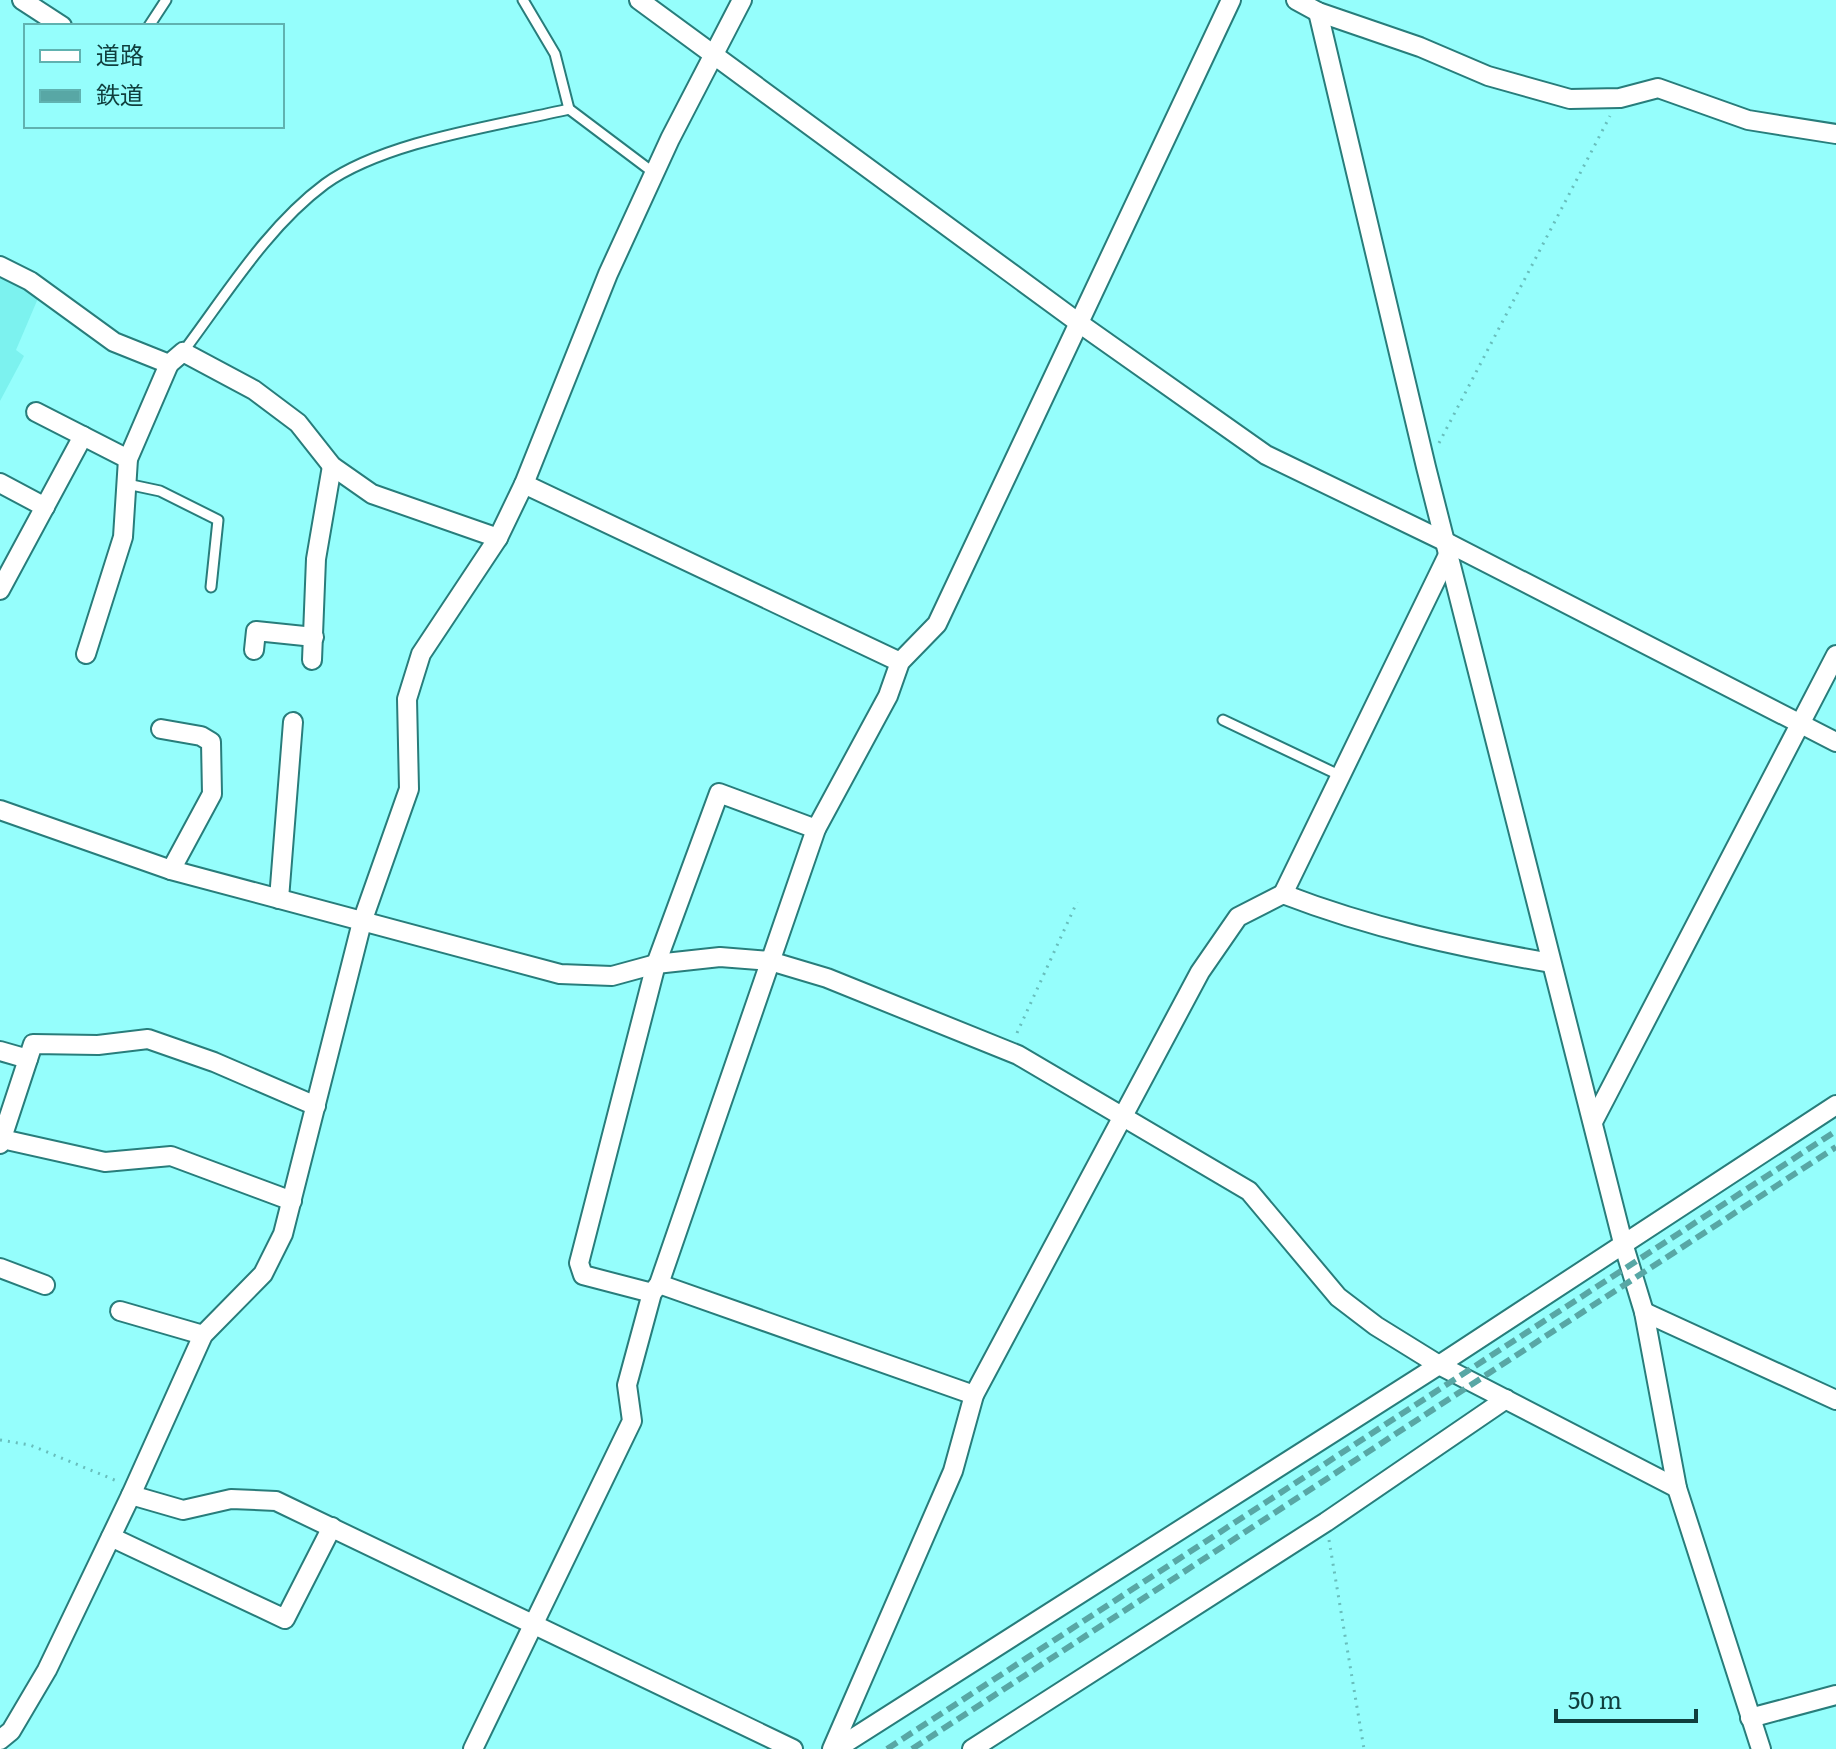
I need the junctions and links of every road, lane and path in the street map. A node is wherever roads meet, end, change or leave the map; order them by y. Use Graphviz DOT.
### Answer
graph roads {
  1 [pos="22,0"];
  2 [pos="166,0"];
  3 [pos="523,0"];
  4 [pos="639,0"];
  5 [pos="742,0"];
  6 [pos="1231,0"];
  7 [pos="1296,0"];
  8 [pos="1318,12"];
  9 [pos="59,24"];
  10 [pos="150,24"];
  11 [pos="717,55"];
  12 [pos="1620,98"];
  13 [pos="569,109"];
  14 [pos="1836,134"];
  15 [pos="654,173"];
  16 [pos="0,266"];
  17 [pos="1079,323"];
  18 [pos="176,358"];
  19 [pos="36,412"];
  20 [pos="83,436"];
  21 [pos="128,459"];
  22 [pos="332,466"];
  23 [pos="1426,467"];
  24 [pos="0,483"];
  25 [pos="127,484"];
  26 [pos="524,484"];
  27 [pos="45,507"];
  28 [pos="498,538"];
  29 [pos="1448,549"];
  30 [pos="211,587"];
  31 [pos="0,590"];
  32 [pos="314,637"];
  33 [pos="254,650"];
  34 [pos="86,654"];
  35 [pos="1836,655"];
  36 [pos="312,660"];
  37 [pos="900,662"];
  38 [pos="1223,720"];
  39 [pos="293,722"];
  40 [pos="1801,724"];
  41 [pos="161,729"];
  42 [pos="1836,742"];
  43 [pos="1339,775"];
  44 [pos="0,810"];
  45 [pos="816,829"];
  46 [pos="171,870"];
  47 [pos="1283,894"];
  48 [pos="279,899"];
  49 [pos="1077,902"];
  50 [pos="362,922"];
  51 [pos="770,961"];
  52 [pos="1551,963"];
  53 [pos="656,964"];
  54 [pos="0,1051"];
  55 [pos="1009,1051"];
  56 [pos="28,1059"];
  57 [pos="1836,1105"];
  58 [pos="316,1106"];
  59 [pos="1123,1116"];
  60 [pos="1594,1120"];
  61 [pos="1,1142"];
  62 [pos="292,1201"];
  63 [pos="1623,1243"];
  64 [pos="0,1268"];
  65 [pos="45,1285"];
  66 [pos="656,1288"];
  67 [pos="120,1311"];
  68 [pos="1644,1312"];
  69 [pos="203,1335"];
  70 [pos="1439,1365"];
  71 [pos="974,1395"];
  72 [pos="1506,1399"];
  73 [pos="1836,1400"];
  74 [pos="0,1440"];
  75 [pos="1677,1488"];
  76 [pos="133,1492"];
  77 [pos="1326,1522"];
  78 [pos="332,1527"];
  79 [pos="111,1537"];
  80 [pos="533,1621"];
  81 [pos="1836,1695"];
  82 [pos="1750,1718"];
  83 [pos="0,1740"];
  84 [pos="473,1749"];
  85 [pos="793,1749"];
  86 [pos="834,1749"];
  87 [pos="972,1749"];
  88 [pos="1364,1749"];
  89 [pos="1761,1749"];
  1 -- 9 [label="street"];
  2 -- 10 [label="lane"];
  3 -- 13 [label="lane"];
  4 -- 11 [label="street"];
  5 -- 11 [label="street"];
  6 -- 17 [label="street"];
  7 -- 8 [label="street"];
  8 -- 12 [label="street"];
  8 -- 23 [label="street"];
  11 -- 15 [label="street"];
  11 -- 17 [label="street"];
  12 -- 14 [label="street"];
  12 -- 23 [label="path"];
  13 -- 15 [label="lane"];
  13 -- 18 [label="lane"];
  15 -- 26 [label="street"];
  16 -- 18 [label="street"];
  17 -- 29 [label="street"];
  17 -- 37 [label="street"];
  18 -- 21 [label="street"];
  18 -- 22 [label="street"];
  19 -- 20 [label="street"];
  20 -- 21 [label="street"];
  20 -- 27 [label="street"];
  21 -- 25 [label="street"];
  22 -- 28 [label="street"];
  22 -- 32 [label="street"];
  23 -- 29 [label="street"];
  24 -- 27 [label="street"];
  25 -- 30 [label="lane"];
  25 -- 34 [label="street"];
  26 -- 28 [label="street"];
  26 -- 37 [label="street"];
  27 -- 31 [label="street"];
  28 -- 50 [label="street"];
  29 -- 40 [label="street"];
  29 -- 43 [label="street"];
  29 -- 52 [label="street"];
  32 -- 33 [label="street"];
  32 -- 36 [label="street"];
  35 -- 40 [label="street"];
  37 -- 45 [label="street"];
  38 -- 43 [label="lane"];
  39 -- 48 [label="street"];
  40 -- 42 [label="street"];
  40 -- 60 [label="street"];
  41 -- 46 [label="street"];
  43 -- 47 [label="street"];
  44 -- 46 [label="street"];
  45 -- 51 [label="street"];
  45 -- 53 [label="street"];
  46 -- 48 [label="street"];
  47 -- 52 [label="street"];
  47 -- 59 [label="street"];
  48 -- 50 [label="street"];
  49 -- 55 [label="path"];
  50 -- 53 [label="street"];
  50 -- 58 [label="street"];
  51 -- 53 [label="street"];
  51 -- 55 [label="street"];
  51 -- 66 [label="street"];
  52 -- 60 [label="street"];
  53 -- 66 [label="street"];
  54 -- 56 [label="street"];
  55 -- 59 [label="street"];
  56 -- 58 [label="street"];
  56 -- 61 [label="street"];
  57 -- 63 [label="street"];
  58 -- 62 [label="street"];
  59 -- 70 [label="street"];
  59 -- 71 [label="street"];
  60 -- 63 [label="street"];
  61 -- 62 [label="street"];
  62 -- 69 [label="street"];
  63 -- 68 [label="street"];
  63 -- 70 [label="street"];
  64 -- 65 [label="street"];
  66 -- 71 [label="street"];
  66 -- 80 [label="street"];
  67 -- 69 [label="street"];
  68 -- 73 [label="street"];
  68 -- 75 [label="street"];
  69 -- 76 [label="street"];
  70 -- 72 [label="street"];
  70 -- 86 [label="street"];
  71 -- 86 [label="street"];
  72 -- 75 [label="street"];
  72 -- 77 [label="street"];
  74 -- 76 [label="path"];
  75 -- 82 [label="street"];
  76 -- 78 [label="street"];
  76 -- 79 [label="street"];
  77 -- 87 [label="street"];
  77 -- 88 [label="path"];
  78 -- 79 [label="street"];
  78 -- 80 [label="street"];
  79 -- 83 [label="street"];
  80 -- 84 [label="street"];
  80 -- 85 [label="street"];
  81 -- 82 [label="street"];
  82 -- 89 [label="street"];
}
